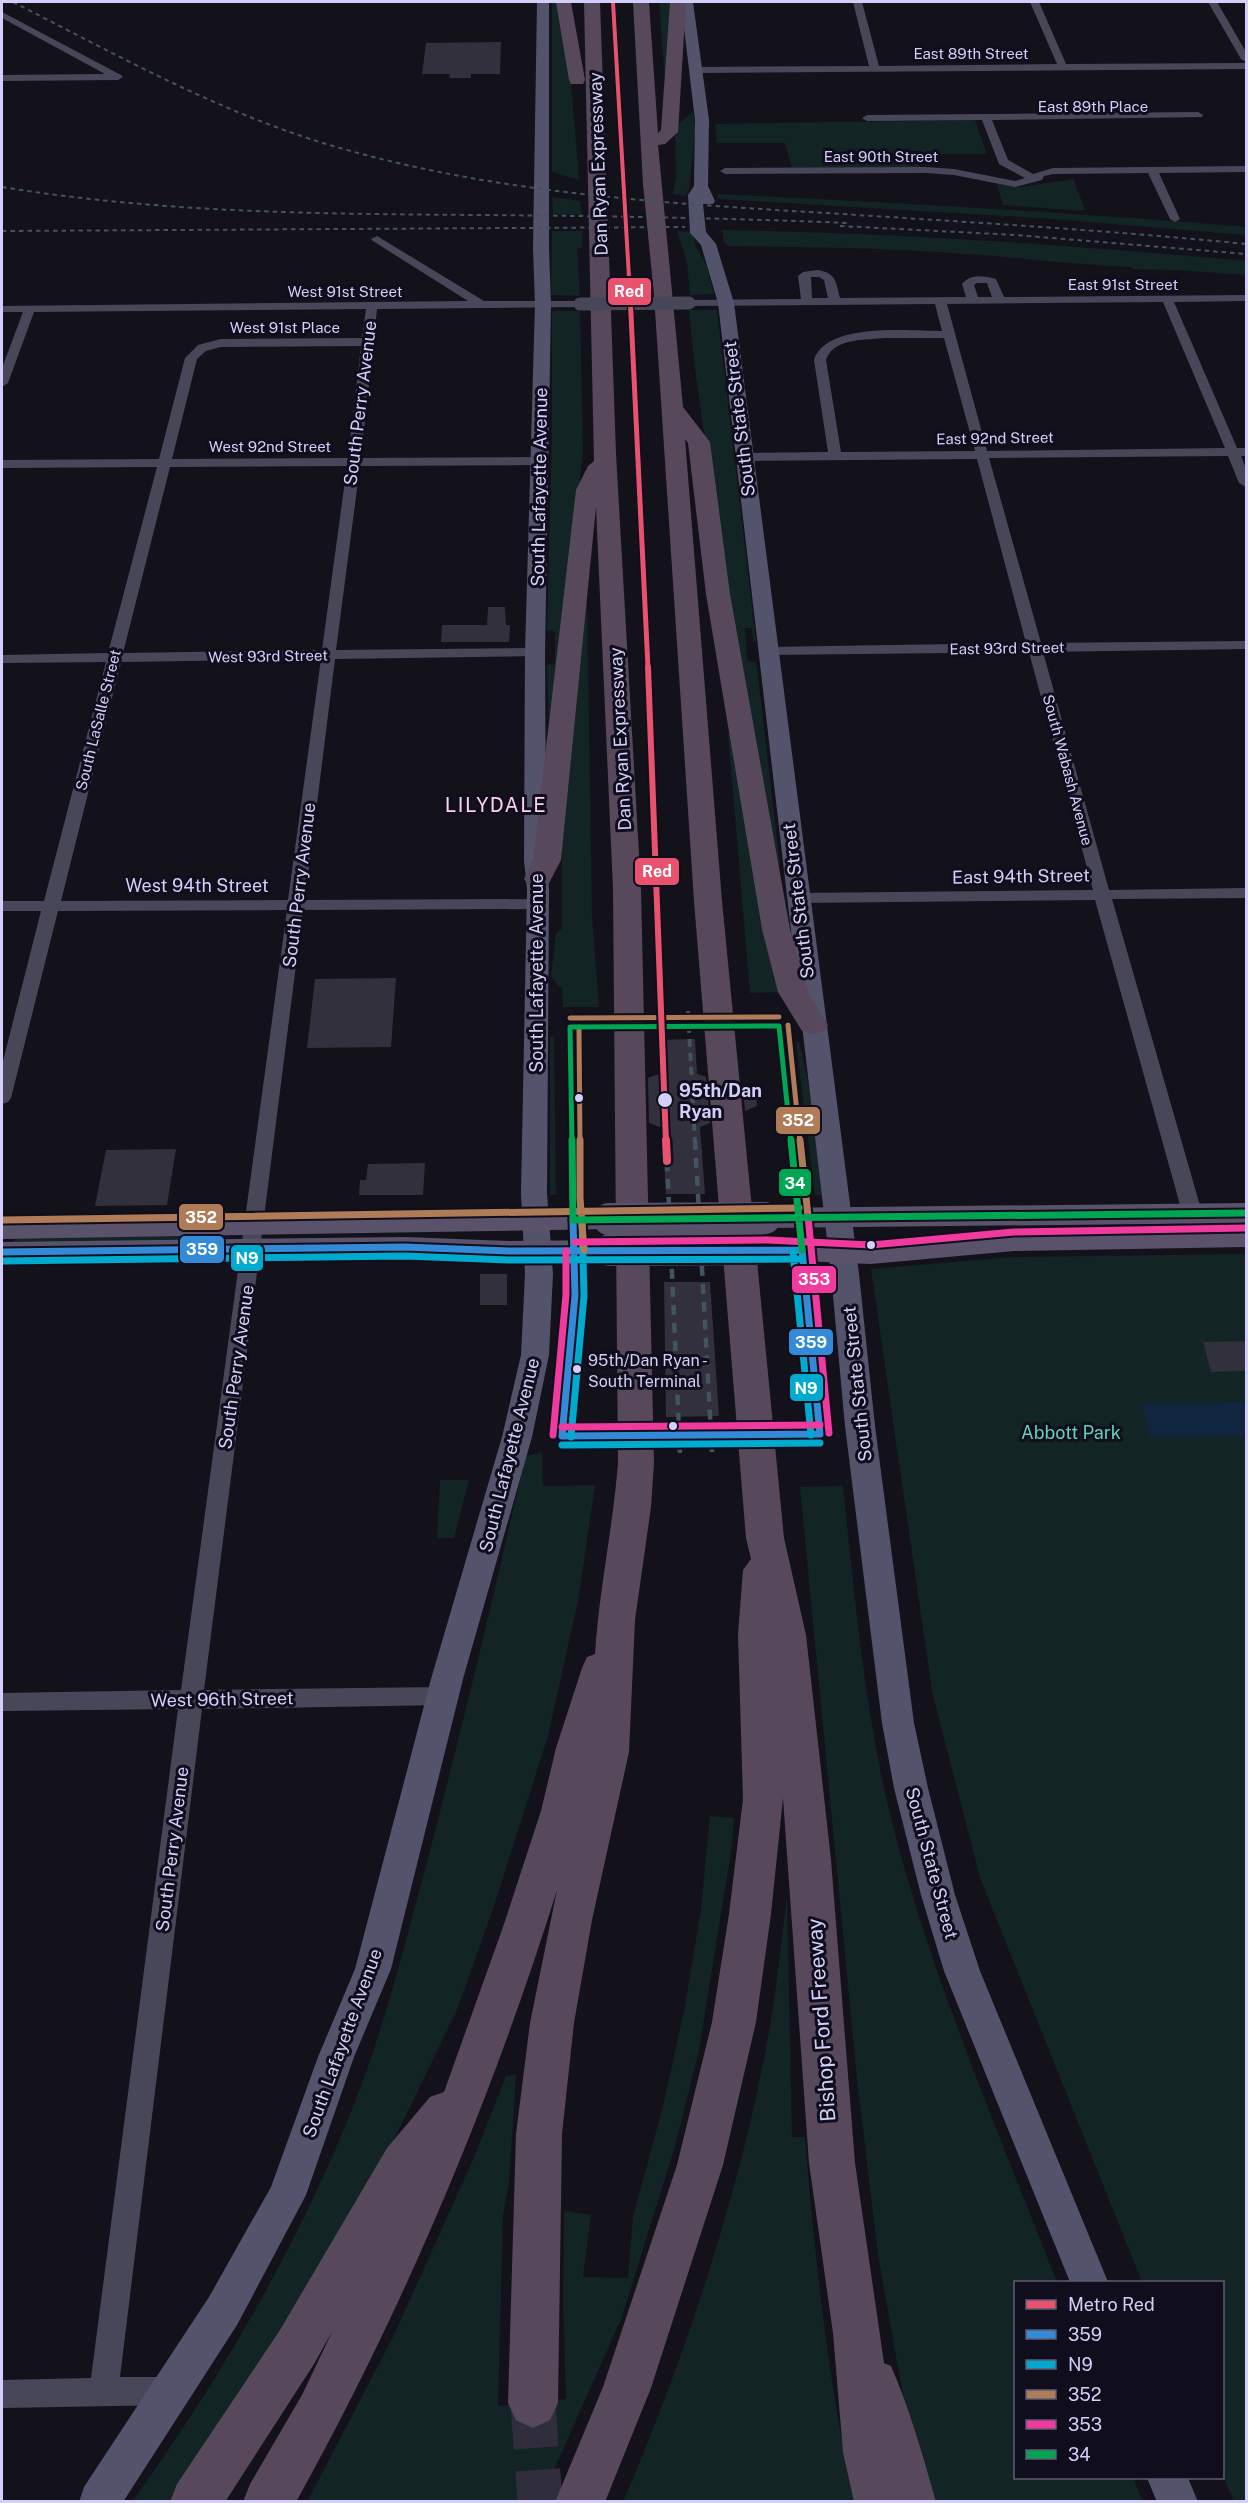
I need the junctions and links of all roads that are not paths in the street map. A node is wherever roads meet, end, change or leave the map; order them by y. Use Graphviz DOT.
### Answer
graph roads {
  1 [pos="543,2"];
  2 [pos="563,2"];
  3 [pos="592,2"];
  4 [pos="641,2"];
  5 [pos="678,2"];
  6 [pos="687,2"];
  7 [pos="856,2"];
  8 [pos="1035,2"];
  9 [pos="1212,2"];
  10 [pos="2,15"];
  11 [pos="1246,59"];
  12 [pos="1246,66"];
  13 [pos="1063,68"];
  14 [pos="875,69"];
  15 [pos="696,70"];
  16 [pos="2,78"];
  17 [pos="597,117"];
  18 [pos="986,117"];
  19 [pos="1200,117"];
  20 [pos="867,118"];
  21 [pos="650,147"];
  22 [pos="1246,169"];
  23 [pos="725,171"];
  24 [pos="1154,173"];
  25 [pos="1246,175"];
  26 [pos="1035,178"];
  27 [pos="1175,219"];
  28 [pos="377,239"];
  29 [pos="1246,298"];
  30 [pos="1167,299"];
  31 [pos="973,300"];
  32 [pos="999,300"];
  33 [pos="940,301"];
  34 [pos="807,302"];
  35 [pos="835,302"];
  36 [pos="689,303"];
  37 [pos="726,303"];
  38 [pos="543,304"];
  39 [pos="482,305"];
  40 [pos="372,306"];
  41 [pos="30,308"];
  42 [pos="2,309"];
  43 [pos="950,334"];
  44 [pos="369,342"];
  45 [pos="202,348"];
  46 [pos="2,383"];
  47 [pos="671,406"];
  48 [pos="1240,452"];
  49 [pos="605,454"];
  50 [pos="982,455"];
  51 [pos="835,456"];
  52 [pos="744,457"];
  53 [pos="540,460"];
  54 [pos="354,462"];
  55 [pos="164,463"];
  56 [pos="2,464"];
  57 [pos="1246,483"];
  58 [pos="1246,645"];
  59 [pos="1034,647"];
  60 [pos="767,651"];
  61 [pos="535,652"];
  62 [pos="329,655"];
  63 [pos="114,658"];
  64 [pos="2,659"];
  65 [pos="538,892"];
  66 [pos="1246,893"];
  67 [pos="1102,894"];
  68 [pos="797,898"];
  69 [pos="297,904"];
  70 [pos="2,906"];
  71 [pos="51,906"];
  72 [pos="813,1025"];
  73 [pos="2,1098"];
  74 [pos="1246,1213"];
  75 [pos="838,1217"];
  76 [pos="536,1221"];
  77 [pos="1196,1226"];
  78 [pos="2,1229"];
  79 [pos="1246,1236"];
  80 [pos="253,1237"];
  81 [pos="538,1251"];
  82 [pos="2,1252"];
  83 [pos="842,1252"];
  84 [pos="765,1538"];
  85 [pos="616,1620"];
  86 [pos="443,1696"];
  87 [pos="191,1699"];
  88 [pos="2,1702"];
  89 [pos="469,2085"];
  90 [pos="1088,2281"];
  91 [pos="857,2333"];
  92 [pos="170,2391"];
  93 [pos="104,2392"];
  94 [pos="2,2394"];
  95 [pos="534,2403"];
  96 [pos="1168,2479"];
  97 [pos="99,2502"];
  98 [pos="195,2502"];
  99 [pos="268,2502"];
  100 [pos="580,2502"];
  101 [pos="879,2502"];
  102 [pos="911,2502"];
  103 [pos="1178,2502"];
  1 -- 38 [label="main road, South Lafayette Avenue"];
  2 -- 17 [label="highway"];
  3 -- 17 [label="highway, Dan Ryan Expressway"];
  4 -- 21 [label="highway"];
  5 -- 21 [label="highway"];
  6 -- 15 [label="main road, South State Street"];
  7 -- 14 [label="street"];
  8 -- 13 [label="street"];
  9 -- 11 [label="street"];
  10 -- 16 [label="street"];
  12 -- 13 [label="street, East 89th Street"];
  13 -- 14 [label="street, East 89th Street"];
  14 -- 15 [label="street, East 89th Street"];
  15 -- 37 [label="main road, South State Street"];
  17 -- 49 [label="highway, Dan Ryan Expressway"];
  18 -- 19 [label="street, East 89th Place"];
  18 -- 20 [label="street, East 89th Place"];
  18 -- 26 [label="street"];
  21 -- 47 [label="highway"];
  22 -- 24 [label="street, East 90th Street"];
  23 -- 26 [label="street, East 90th Street"];
  24 -- 25 [label="street, East 90th Street"];
  24 -- 26 [label="street, East 90th Street"];
  24 -- 27 [label="street"];
  28 -- 39 [label="street"];
  29 -- 30 [label="street, East 91st Street"];
  30 -- 32 [label="street, East 91st Street"];
  30 -- 48 [label="street"];
  31 -- 32 [label="street, East 91st Street"];
  31 -- 32 [label="street"];
  31 -- 33 [label="street, East 91st Street"];
  33 -- 35 [label="street, East 91st Street"];
  33 -- 43 [label="street, South Wabash Avenue"];
  34 -- 35 [label="street, East 91st Street"];
  34 -- 35 [label="street"];
  34 -- 37 [label="street, East 91st Street"];
  36 -- 37 [label="street, East 91st Street"];
  36 -- 38 [label="street, West 91st Street, bridge"];
  37 -- 52 [label="main road, South State Street"];
  38 -- 39 [label="street, West 91st Street"];
  38 -- 53 [label="main road, South Lafayette Avenue"];
  39 -- 40 [label="street, West 91st Street"];
  40 -- 41 [label="street, West 91st Street"];
  40 -- 44 [label="street, South Perry Avenue"];
  41 -- 42 [label="street, West 91st Street"];
  41 -- 46 [label="street"];
  43 -- 50 [label="street, South Wabash Avenue"];
  43 -- 51 [label="street"];
  44 -- 45 [label="street, West 91st Place"];
  44 -- 54 [label="street, South Perry Avenue"];
  45 -- 55 [label="street, South LaSalle Street"];
  47 -- 72 [label="highway"];
  47 -- 84 [label="highway"];
  48 -- 50 [label="street, East 92nd Street"];
  48 -- 57 [label="street"];
  49 -- 65 [label="highway"];
  49 -- 85 [label="highway, Dan Ryan Expressway"];
  50 -- 51 [label="street, East 92nd Street"];
  50 -- 59 [label="street, South Wabash Avenue"];
  51 -- 52 [label="street, East 92nd Street"];
  52 -- 60 [label="main road, South State Street"];
  53 -- 54 [label="street, West 92nd Street"];
  53 -- 61 [label="main road, South Lafayette Avenue"];
  54 -- 55 [label="street, West 92nd Street"];
  54 -- 62 [label="street, South Perry Avenue"];
  55 -- 56 [label="street, West 92nd Street"];
  55 -- 63 [label="street, South LaSalle Street"];
  58 -- 59 [label="street, East 93rd Street"];
  59 -- 60 [label="street, East 93rd Street"];
  59 -- 67 [label="street, South Wabash Avenue"];
  60 -- 68 [label="main road, South State Street"];
  61 -- 62 [label="street, West 93rd Street"];
  61 -- 65 [label="main road, South Lafayette Avenue"];
  62 -- 63 [label="street, West 93rd Street"];
  62 -- 69 [label="street, South Perry Avenue"];
  63 -- 64 [label="street, West 93rd Street"];
  63 -- 71 [label="street, South LaSalle Street"];
  65 -- 69 [label="street, West 94th Street"];
  65 -- 76 [label="main road, South Lafayette Avenue"];
  66 -- 67 [label="street, East 94th Street"];
  67 -- 68 [label="street, East 94th Street"];
  67 -- 77 [label="street, South Wabash Avenue"];
  68 -- 72 [label="main road, South State Street"];
  69 -- 71 [label="street, West 94th Street"];
  69 -- 80 [label="street, South Perry Avenue"];
  70 -- 71 [label="street, West 94th Street"];
  71 -- 73 [label="street, South LaSalle Street"];
  72 -- 75 [label="main road, South State Street"];
  74 -- 77 [label="main road"];
  75 -- 76 [label="main road, bridge"];
  75 -- 77 [label="main road"];
  75 -- 83 [label="main road, South State Street"];
  76 -- 80 [label="main road"];
  76 -- 81 [label="main road, South Lafayette Avenue"];
  77 -- 79 [label="main road"];
  77 -- 83 [label="main road"];
  78 -- 80 [label="main road"];
  80 -- 81 [label="main road"];
  80 -- 82 [label="main road"];
  80 -- 87 [label="street, South Perry Avenue"];
  81 -- 83 [label="main road, bridge"];
  81 -- 86 [label="main road, South Lafayette Avenue"];
  83 -- 90 [label="main road, South State Street"];
  84 -- 91 [label="highway, Bishop Ford Freeway"];
  84 -- 100 [label="highway"];
  85 -- 89 [label="highway"];
  85 -- 95 [label="highway"];
  86 -- 87 [label="street, West 96th Street"];
  86 -- 92 [label="main road, South Lafayette Avenue"];
  87 -- 88 [label="street, West 96th Street"];
  87 -- 93 [label="street, South Perry Avenue"];
  89 -- 98 [label="highway"];
  89 -- 99 [label="highway"];
  91 -- 101 [label="highway, Bishop Ford Freeway"];
  91 -- 102 [label="highway"];
  92 -- 93 [label="street"];
  92 -- 97 [label="main road, South Lafayette Avenue"];
  93 -- 94 [label="street"];
  96 -- 103 [label="main road"];
}
